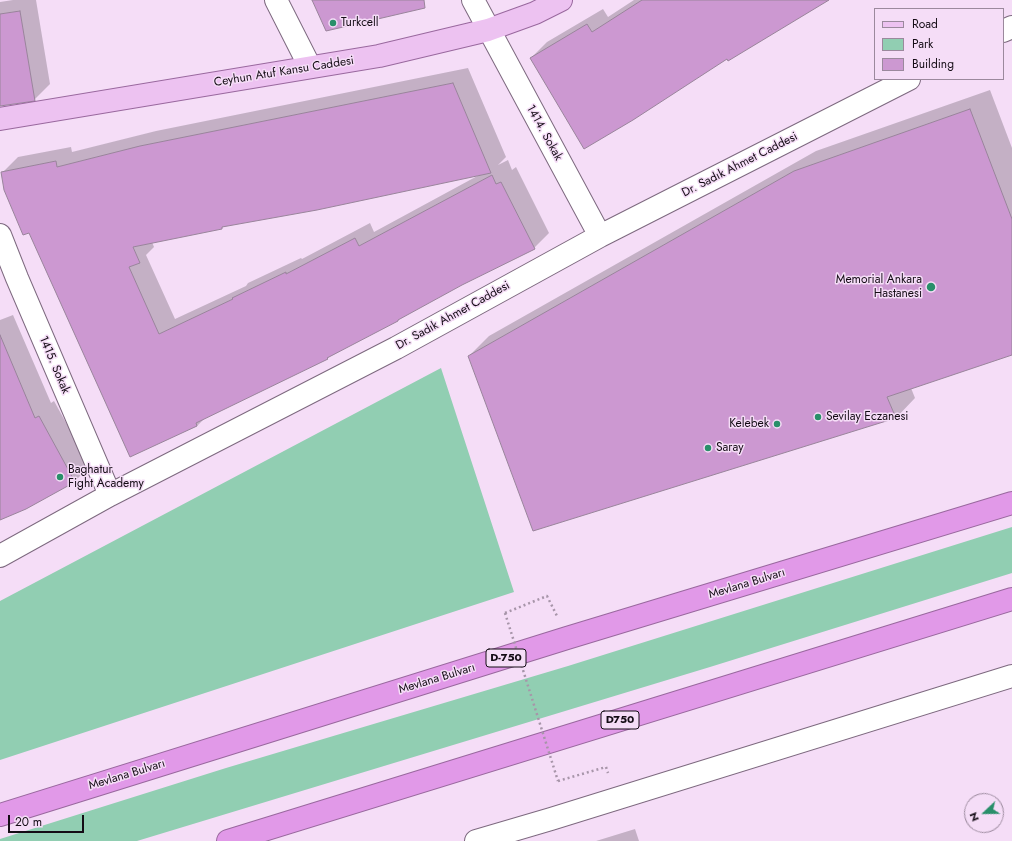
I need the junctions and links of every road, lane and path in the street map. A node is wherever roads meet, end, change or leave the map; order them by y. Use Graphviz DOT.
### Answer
graph roads {
  1 [pos="276,0"];
  2 [pos="473,0"];
  3 [pos="561,0"];
  4 [pos="488,30"];
  5 [pos="310,67"];
  6 [pos="907,80"];
  7 [pos="0,119"];
  8 [pos="0,235"];
  9 [pos="600,236"];
  10 [pos="9,282"];
  11 [pos="110,495"];
  12 [pos="1012,503"];
  13 [pos="0,556"];
  14 [pos="547,596"];
  15 [pos="1012,599"];
  16 [pos="1012,676"];
  17 [pos="608,773"];
  18 [pos="0,815"];
  19 [pos="234,840"];
  20 [pos="476,841"];
  1 -- 5 [label="street"];
  2 -- 4 [label="street, 1414. Sokak"];
  3 -- 4 [label="main road, Ceyhun Atuf Kansu Caddesi"];
  4 -- 5 [label="main road, Ceyhun Atuf Kansu Caddesi"];
  4 -- 9 [label="street, 1414. Sokak"];
  5 -- 7 [label="main road, Ceyhun Atuf Kansu Caddesi"];
  6 -- 9 [label="street, Dr. Sadık Ahmet Caddesi"];
  8 -- 10 [label="street, 1415. Sokak"];
  9 -- 11 [label="street, Dr. Sadık Ahmet Caddesi"];
  10 -- 11 [label="street, 1415. Sokak"];
  11 -- 13 [label="street, Dr. Sadık Ahmet Caddesi"];
  12 -- 18 [label="highway, Mevlana Bulvarı / D-750"];
  14 -- 17 [label="path, bridge"];
  15 -- 19 [label="highway, D750"];
  16 -- 20 [label="street"];
}
